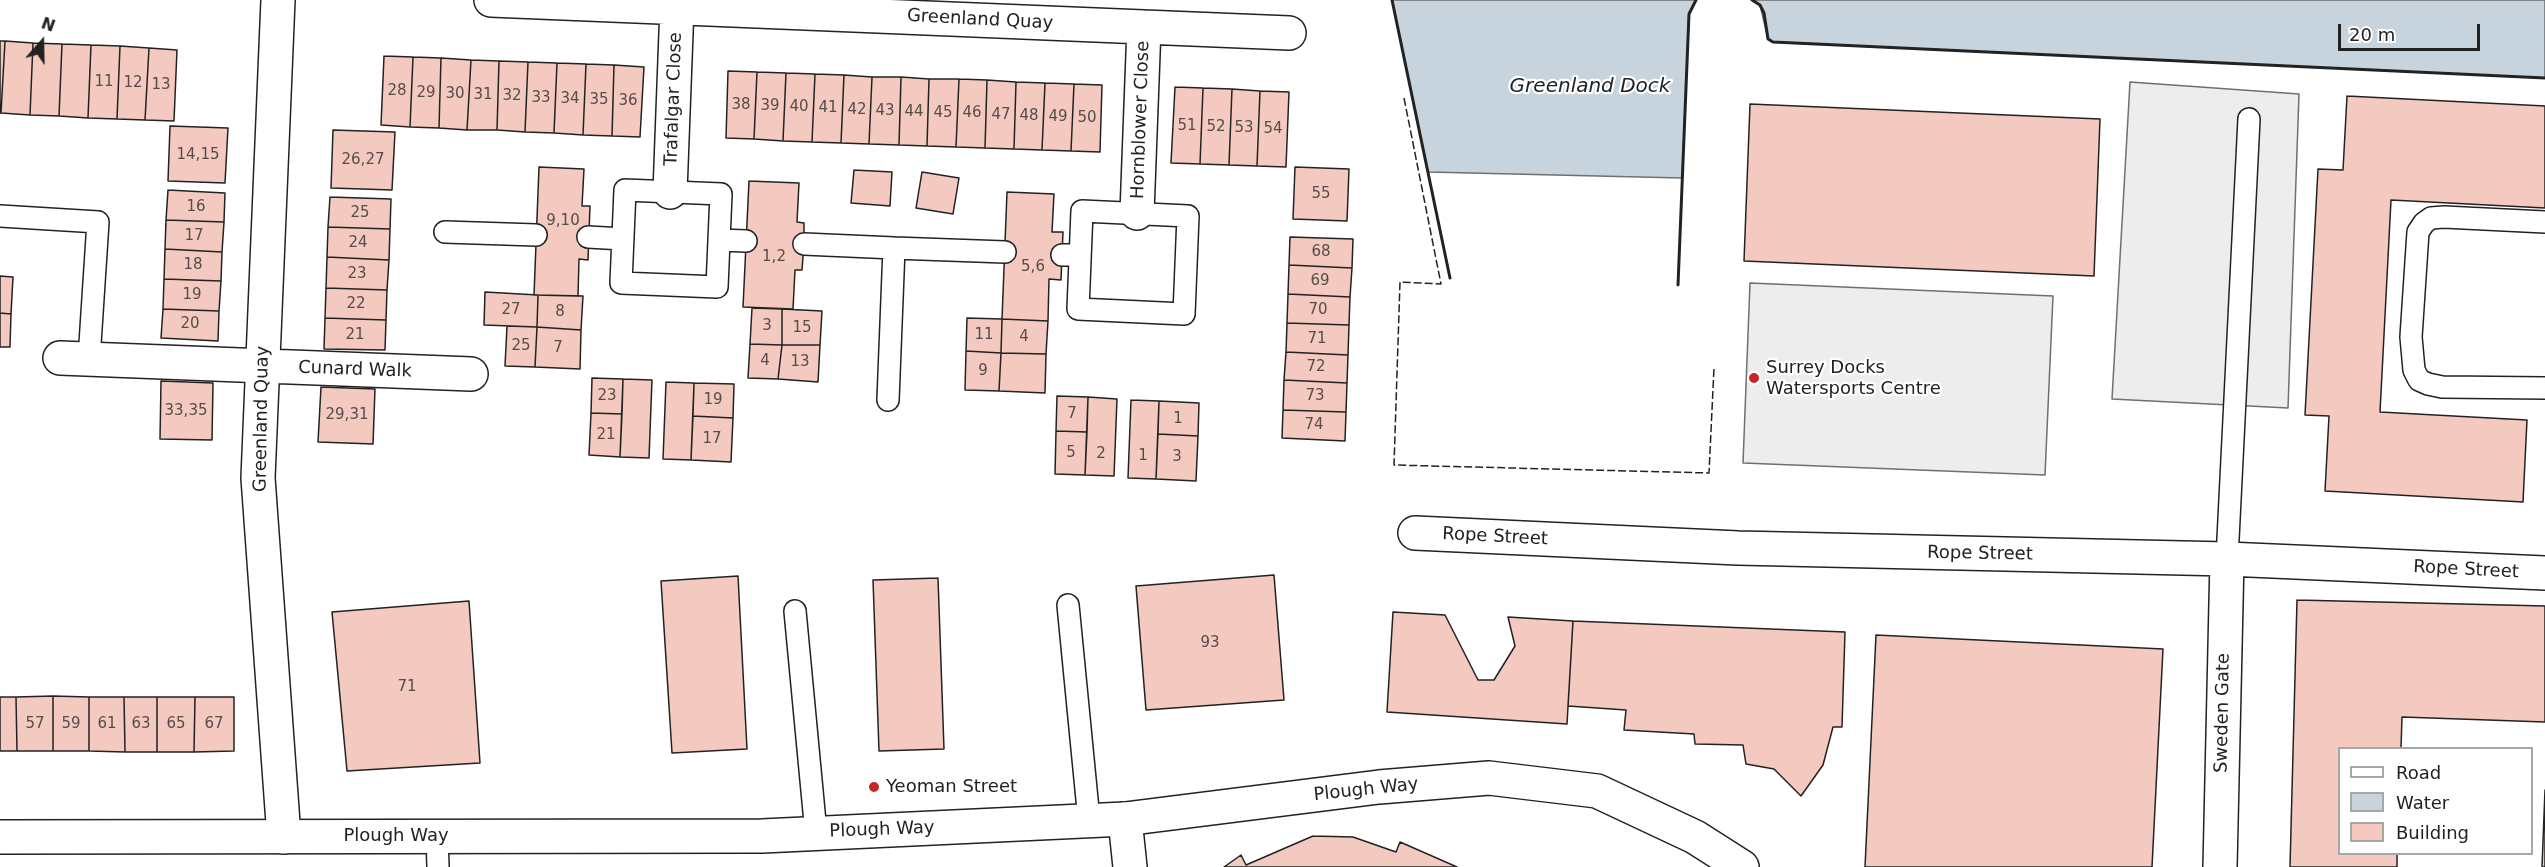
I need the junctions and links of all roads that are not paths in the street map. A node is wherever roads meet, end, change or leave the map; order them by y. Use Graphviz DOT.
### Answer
graph roads {
  1 [pos="278,0"];
  2 [pos="491,0"];
  3 [pos="677,6"];
  4 [pos="1144,27"];
  5 [pos="1289,33"];
  6 [pos="2249,119"];
  7 [pos="670,192"];
  8 [pos="1137,213"];
  9 [pos="0,216"];
  10 [pos="2545,222"];
  11 [pos="444,232"];
  12 [pos="536,235"];
  13 [pos="588,237"];
  14 [pos="623,239"];
  15 [pos="720,240"];
  16 [pos="746,241"];
  17 [pos="804,244"];
  18 [pos="894,248"];
  19 [pos="1005,252"];
  20 [pos="74,358"];
  21 [pos="262,366"];
  22 [pos="471,374"];
  23 [pos="2545,388"];
  24 [pos="888,400"];
  25 [pos="1415,533"];
  26 [pos="2227,559"];
  27 [pos="2545,573"];
  28 [pos="1068,605"];
  29 [pos="795,611"];
  30 [pos="1125,819"];
  31 [pos="1089,820"];
  32 [pos="816,833"];
  33 [pos="0,837"];
  34 [pos="284,837"];
  35 [pos="437,852"];
  36 [pos="1130,867"];
  37 [pos="1742,867"];
  38 [pos="2220,867"];
  1 -- 21 [label="street, Greenland Quay"];
  2 -- 3 [label="street, Greenland Quay"];
  3 -- 4 [label="street, Greenland Quay"];
  3 -- 7 [label="street, Trafalgar Close"];
  4 -- 5 [label="street, Greenland Quay"];
  4 -- 8 [label="street, Hornblower Close"];
  6 -- 26 [label="lane"];
  7 -- 14 [label="lane"];
  7 -- 15 [label="lane"];
  8 -- 8 [label="lane"];
  9 -- 20 [label="lane"];
  10 -- 23 [label="lane"];
  11 -- 12 [label="lane"];
  13 -- 14 [label="lane"];
  14 -- 15 [label="lane"];
  15 -- 16 [label="lane"];
  17 -- 18 [label="lane"];
  18 -- 19 [label="lane"];
  18 -- 24 [label="lane"];
  20 -- 21 [label="street, Cunard Walk"];
  21 -- 22 [label="street, Cunard Walk"];
  21 -- 34 [label="street, Greenland Quay"];
  25 -- 26 [label="street, Rope Street"];
  26 -- 27 [label="street, Rope Street"];
  26 -- 38 [label="street, Sweden Gate"];
  28 -- 31 [label="lane"];
  29 -- 32 [label="lane"];
  30 -- 31 [label="street, Plough Way"];
  30 -- 36 [label="street"];
  30 -- 37 [label="street, Plough Way"];
  31 -- 32 [label="street, Plough Way"];
  32 -- 35 [label="street, Plough Way"];
  33 -- 34 [label="street, Plough Way"];
  34 -- 35 [label="street, Plough Way"];
}
